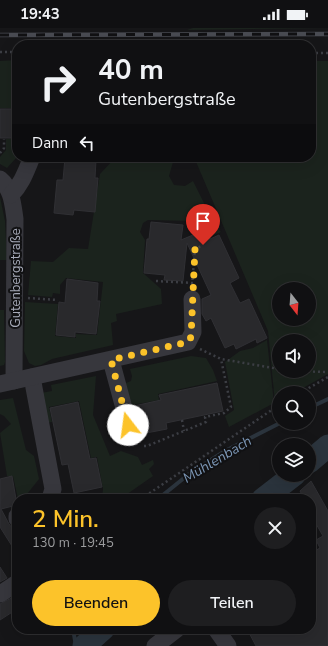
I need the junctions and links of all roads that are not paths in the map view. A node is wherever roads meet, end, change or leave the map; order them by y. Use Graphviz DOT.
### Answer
graph roads {
  1 [pos="30,162"];
  2 [pos="0,179"];
  3 [pos="11,195"];
  4 [pos="192,291"];
  5 [pos="111,360"];
  6 [pos="32,377"];
  7 [pos="7,383"];
  8 [pos="132,438"];
  9 [pos="51,494"];
  10 [pos="12,586"];
  11 [pos="0,594"];
  12 [pos="171,634"];
  13 [pos="220,634"];
  14 [pos="155,646"];
  15 [pos="228,646"];
  1 -- 3 [label="street"];
  2 -- 3 [label="street, Gutenbergstraße"];
  3 -- 7 [label="street, Gutenbergstraße"];
  4 -- 5 [label="street, Gutenbergstraße"];
  5 -- 6 [label="street, Gutenbergstraße"];
  5 -- 8 [label="street"];
  6 -- 7 [label="street, Gutenbergstraße"];
  6 -- 9 [label="street"];
  10 -- 11 [label="street"];
  12 -- 14 [label="street"];
  13 -- 15 [label="street"];
}
